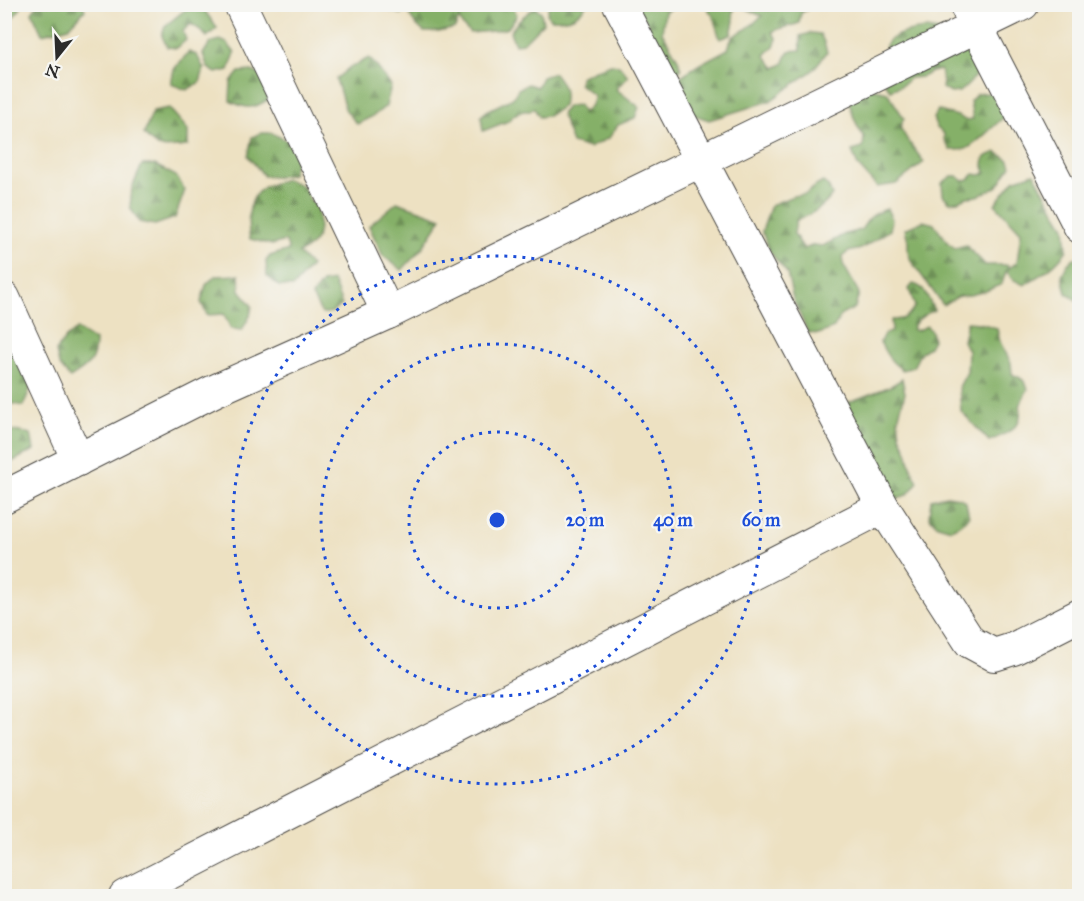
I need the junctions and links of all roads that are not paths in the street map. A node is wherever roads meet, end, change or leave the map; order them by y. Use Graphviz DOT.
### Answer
graph roads {
  1 [pos="240,4"];
  2 [pos="619,4"];
  3 [pos="1023,4"];
  4 [pos="971,16"];
  5 [pos="702,161"];
  6 [pos="1080,227"];
  7 [pos="4,298"];
  8 [pos="388,313"];
  9 [pos="78,460"];
  10 [pos="4,498"];
  11 [pos="883,507"];
  12 [pos="1080,615"];
  13 [pos="125,897"];
  1 -- 8 [label="street"];
  2 -- 5 [label="street"];
  3 -- 4 [label="street"];
  4 -- 5 [label="street"];
  4 -- 6 [label="street"];
  5 -- 8 [label="street"];
  5 -- 11 [label="street"];
  7 -- 9 [label="street"];
  8 -- 9 [label="street"];
  9 -- 10 [label="street"];
  11 -- 12 [label="street"];
  11 -- 13 [label="street"];
}
